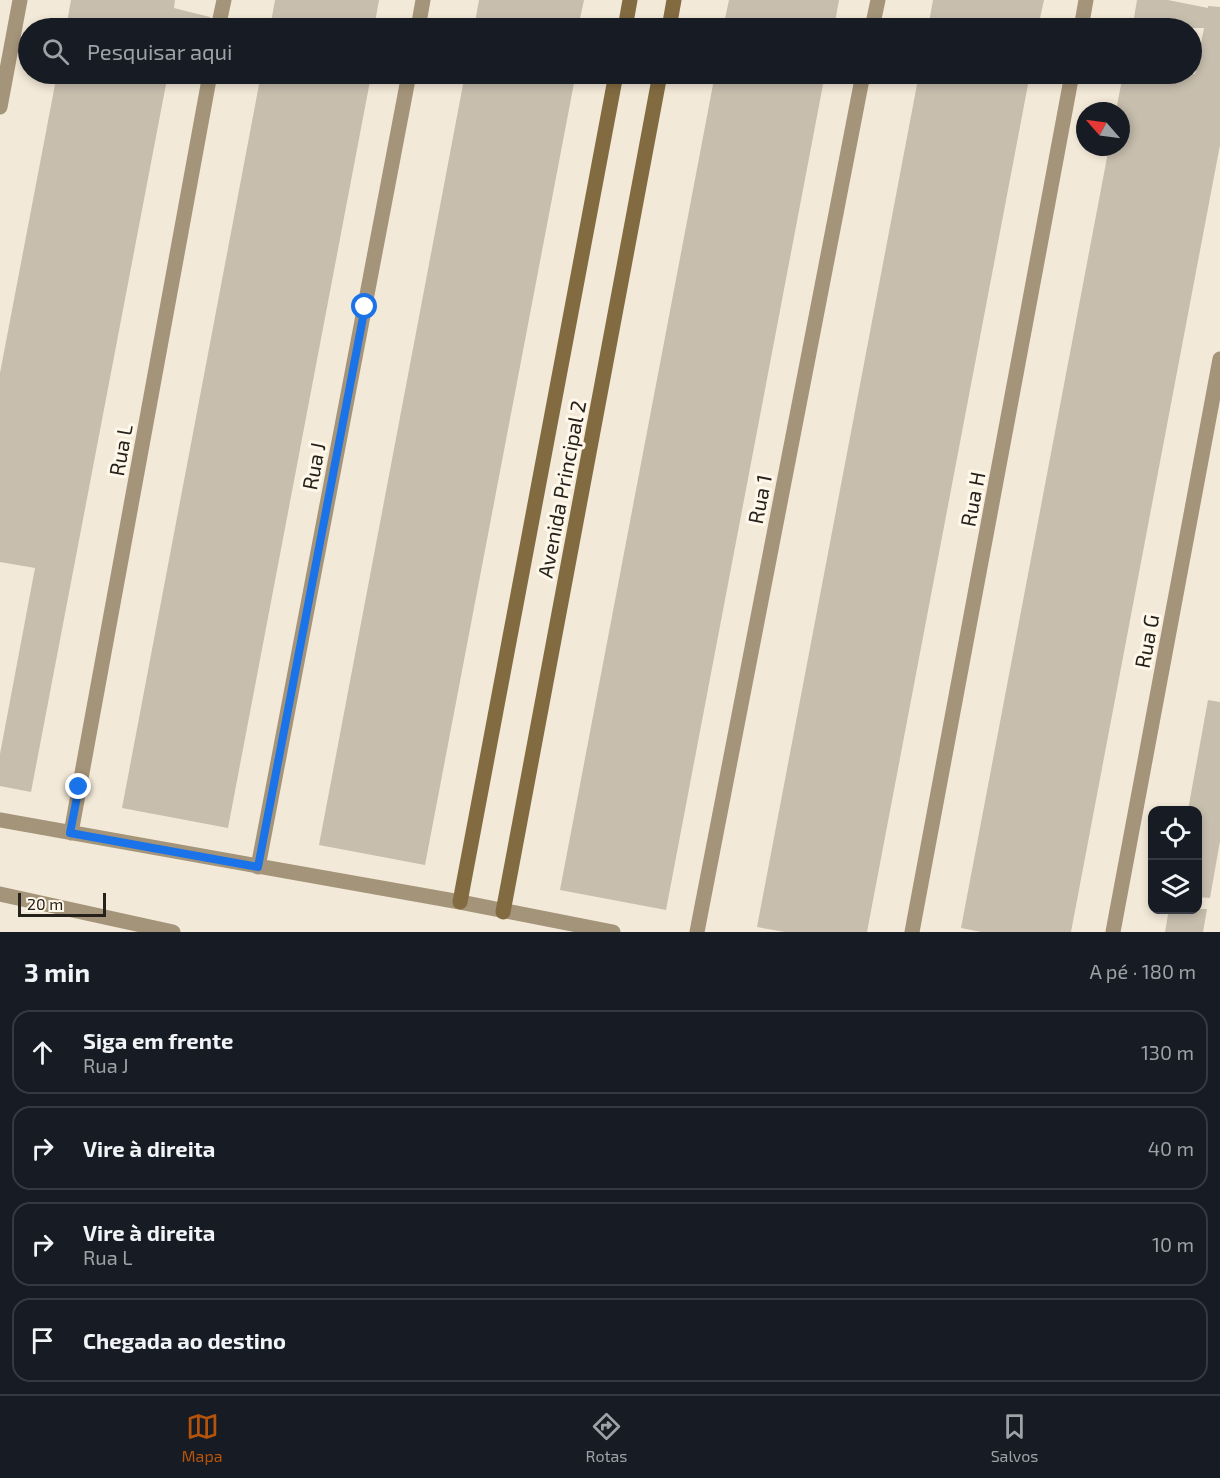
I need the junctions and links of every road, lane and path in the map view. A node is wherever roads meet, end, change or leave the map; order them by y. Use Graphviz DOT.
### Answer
graph roads {
  1 [pos="20,0"];
  2 [pos="224,0"];
  3 [pos="423,0"];
  4 [pos="630,0"];
  5 [pos="674,0"];
  6 [pos="878,0"];
  7 [pos="1086,0"];
  8 [pos="221,18"];
  9 [pos="420,18"];
  10 [pos="627,18"];
  11 [pos="671,18"];
  12 [pos="874,18"];
  13 [pos="1082,18"];
  14 [pos="208,84"];
  15 [pos="408,84"];
  16 [pos="614,84"];
  17 [pos="658,84"];
  18 [pos="861,84"];
  19 [pos="1070,84"];
  20 [pos="0,107"];
  21 [pos="1220,358"];
  22 [pos="0,820"];
  23 [pos="70,833"];
  24 [pos="258,867"];
  25 [pos="0,894"];
  26 [pos="460,902"];
  27 [pos="503,912"];
  28 [pos="173,932"];
  29 [pos="613,932"];
  30 [pos="697,932"];
  31 [pos="912,932"];
  32 [pos="1113,932"];
  1 -- 20 [label="street"];
  2 -- 8 [label="street"];
  3 -- 9 [label="street"];
  4 -- 10 [label="street"];
  5 -- 11 [label="street"];
  6 -- 12 [label="street"];
  7 -- 13 [label="street"];
  14 -- 23 [label="street, Rua L"];
  15 -- 24 [label="street, Rua J"];
  16 -- 26 [label="street, Avenida Principal 2"];
  17 -- 27 [label="street, Avenida Principal 2"];
  18 -- 30 [label="street, Rua 1"];
  19 -- 31 [label="street, Rua H"];
  21 -- 32 [label="street, Rua G"];
  22 -- 23 [label="street"];
  23 -- 24 [label="street"];
  24 -- 26 [label="street"];
  25 -- 28 [label="street"];
  26 -- 27 [label="street"];
  27 -- 29 [label="street"];
}
